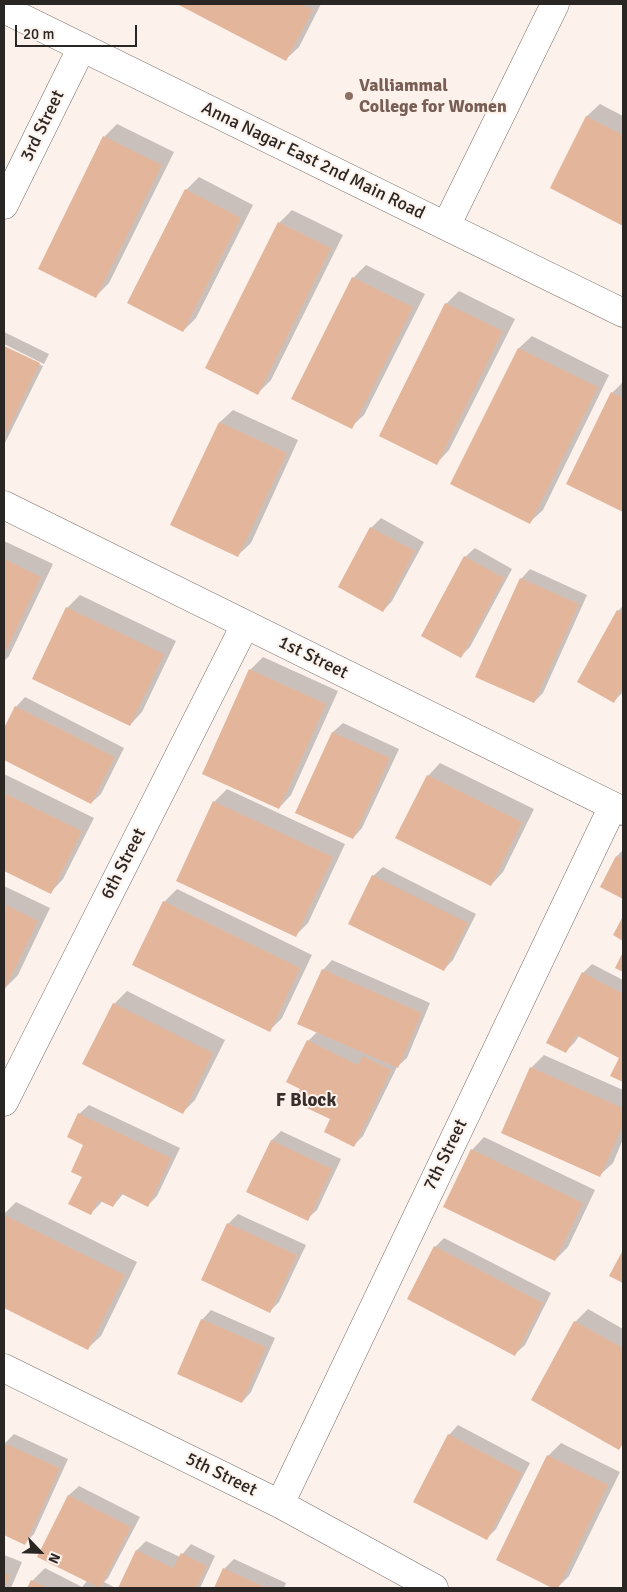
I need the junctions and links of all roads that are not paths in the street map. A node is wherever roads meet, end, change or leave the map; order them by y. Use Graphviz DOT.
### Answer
graph roads {
  1 [pos="555,4"];
  2 [pos="4,9"];
  3 [pos="82,47"];
  4 [pos="4,205"];
  5 [pos="446,226"];
  6 [pos="623,313"];
  7 [pos="4,505"];
  8 [pos="245,625"];
  9 [pos="618,809"];
  10 [pos="4,1102"];
  11 [pos="4,1368"];
  12 [pos="280,1504"];
  13 [pos="434,1588"];
  1 -- 5 [label="street"];
  2 -- 3 [label="street, Anna Nagar East 2nd Main Road"];
  3 -- 4 [label="street, 3rd Street"];
  3 -- 5 [label="street, Anna Nagar East 2nd Main Road"];
  5 -- 6 [label="street, Anna Nagar East 2nd Main Road"];
  7 -- 8 [label="street, 1st Street"];
  8 -- 9 [label="street, 1st Street"];
  8 -- 10 [label="street, 6th Street"];
  9 -- 12 [label="street, 7th Street"];
  11 -- 12 [label="street, 5th Street"];
  12 -- 13 [label="street, 5th Street"];
}
